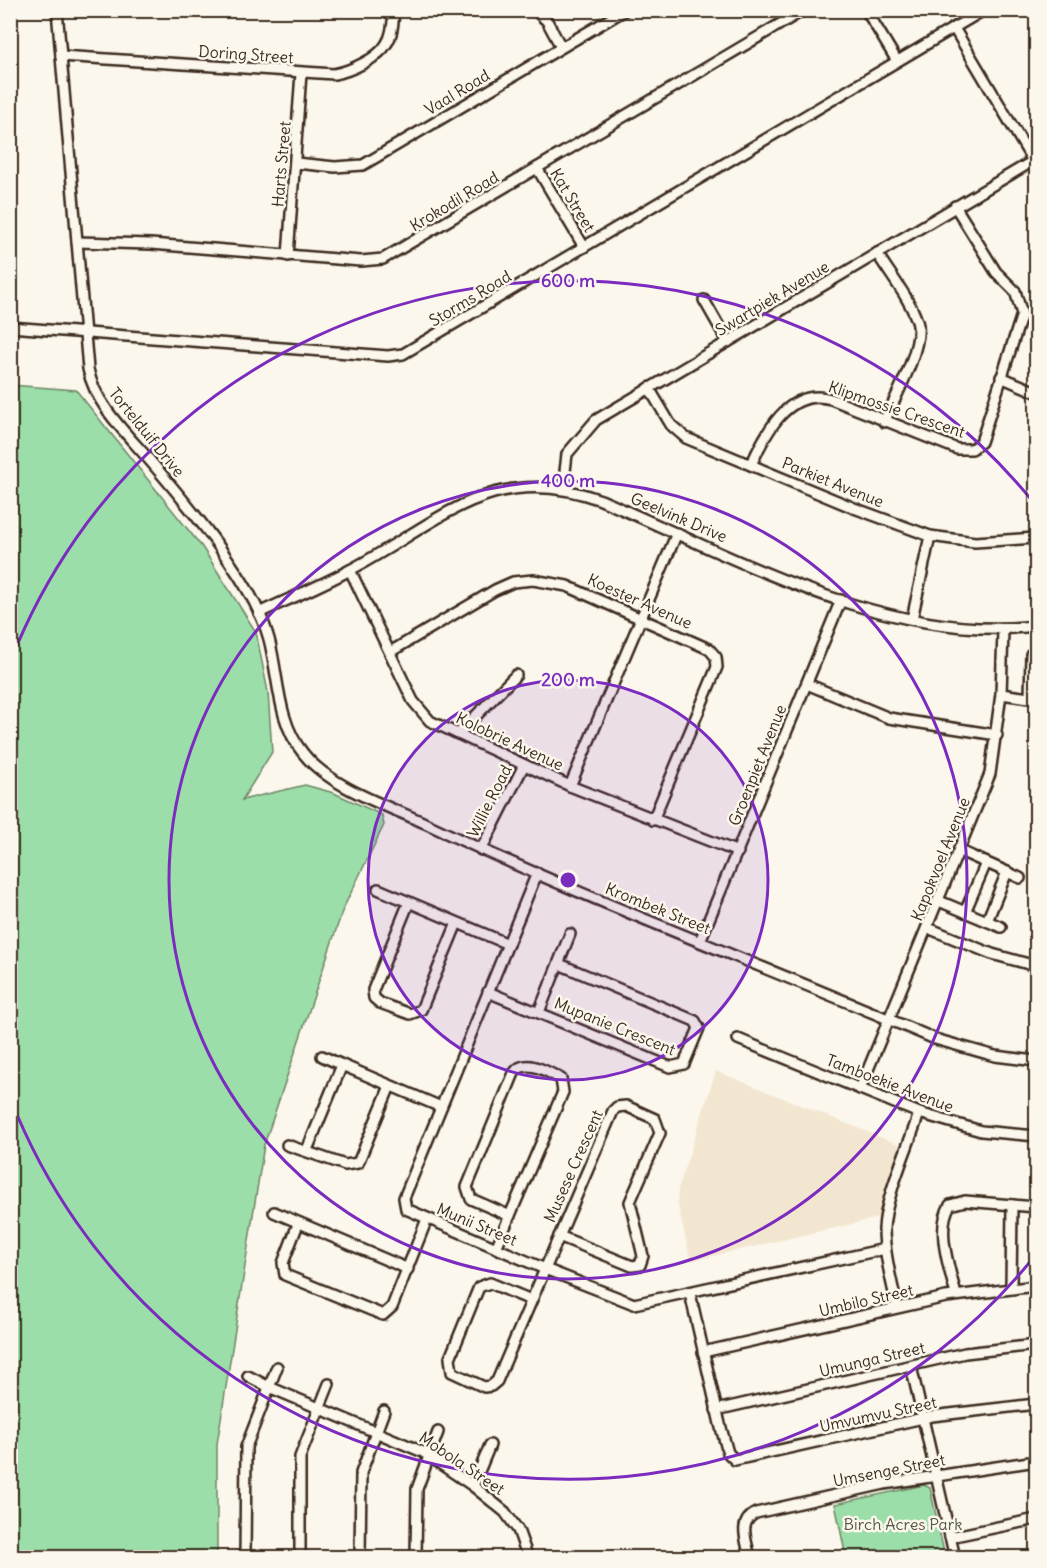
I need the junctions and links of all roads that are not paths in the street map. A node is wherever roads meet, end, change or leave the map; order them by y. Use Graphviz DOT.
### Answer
graph roads {
  1 [pos="57,10"];
  2 [pos="394,10"];
  3 [pos="535,10"];
  4 [pos="625,10"];
  5 [pos="804,10"];
  6 [pos="866,10"];
  7 [pos="984,10"];
  8 [pos="954,28"];
  9 [pos="561,47"];
  10 [pos="61,56"];
  11 [pos="897,61"];
  12 [pos="301,73"];
  13 [pos="296,163"];
  14 [pos="1035,163"];
  15 [pos="537,168"];
  16 [pos="955,206"];
  17 [pos="77,242"];
  18 [pos="584,247"];
  19 [pos="877,253"];
  20 [pos="288,256"];
  21 [pos="704,300"];
  22 [pos="10,327"];
  23 [pos="86,333"];
  24 [pos="728,342"];
  25 [pos="1001,377"];
  26 [pos="649,388"];
  27 [pos="1036,392"];
  28 [pos="884,422"];
  29 [pos="751,465"];
  30 [pos="563,489"];
  31 [pos="677,533"];
  32 [pos="930,536"];
  33 [pos="1036,538"];
  34 [pos="350,570"];
  35 [pos="841,600"];
  36 [pos="259,613"];
  37 [pos="641,617"];
  38 [pos="912,619"];
  39 [pos="1036,626"];
  40 [pos="1003,630"];
  41 [pos="390,652"];
  42 [pos="1031,654"];
  43 [pos="516,675"];
  44 [pos="807,684"];
  45 [pos="1002,694"];
  46 [pos="1033,698"];
  47 [pos="458,734"];
  48 [pos="997,735"];
  49 [pos="292,736"];
  50 [pos="524,765"];
  51 [pos="570,786"];
  52 [pos="653,820"];
  53 [pos="481,850"];
  54 [pos="960,851"];
  55 [pos="738,852"];
  56 [pos="986,863"];
  57 [pos="537,873"];
  58 [pos="1007,873"];
  59 [pos="1020,878"];
  60 [pos="378,889"];
  61 [pos="939,901"];
  62 [pos="410,902"];
  63 [pos="966,912"];
  64 [pos="987,921"];
  65 [pos="457,922"];
  66 [pos="1001,927"];
  67 [pos="928,928"];
  68 [pos="570,934"];
  69 [pos="700,941"];
  70 [pos="508,944"];
  71 [pos="559,964"];
  72 [pos="1036,966"];
  73 [pos="488,992"];
  74 [pos="539,1012"];
  75 [pos="888,1019"];
  76 [pos="738,1039"];
  77 [pos="322,1056"];
  78 [pos="1036,1061"];
  79 [pos="341,1069"];
  80 [pos="390,1086"];
  81 [pos="860,1089"];
  82 [pos="441,1107"];
  83 [pos="920,1113"];
  84 [pos="1036,1136"];
  85 [pos="287,1144"];
  86 [pos="307,1150"];
  87 [pos="1012,1205"];
  88 [pos="1036,1207"];
  89 [pos="274,1212"];
  90 [pos="510,1216"];
  91 [pos="427,1219"];
  92 [pos="298,1224"];
  93 [pos="559,1236"];
  94 [pos="496,1248"];
  95 [pos="885,1249"];
  96 [pos="408,1269"];
  97 [pos="545,1269"];
  98 [pos="1036,1286"];
  99 [pos="1011,1288"];
  100 [pos="690,1293"];
  101 [pos="956,1295"];
  102 [pos="531,1300"];
  103 [pos="897,1307"];
  104 [pos="1036,1345"];
  105 [pos="703,1352"];
  106 [pos="911,1366"];
  107 [pos="277,1367"];
  108 [pos="248,1376"];
  109 [pos="329,1384"];
  110 [pos="269,1387"];
  111 [pos="1036,1404"];
  112 [pos="319,1408"];
  113 [pos="716,1410"];
  114 [pos="384,1411"];
  115 [pos="924,1418"];
  116 [pos="378,1432"];
  117 [pos="438,1432"];
  118 [pos="490,1445"];
  119 [pos="428,1455"];
  120 [pos="1036,1461"];
  121 [pos="936,1476"];
  122 [pos="473,1486"];
  123 [pos="1036,1519"];
  124 [pos="950,1537"];
  125 [pos="245,1557"];
  126 [pos="300,1557"];
  127 [pos="360,1557"];
  128 [pos="416,1557"];
  129 [pos="528,1557"];
  130 [pos="750,1557"];
  131 [pos="955,1557"];
  1 -- 10 [label="street, Tortelduif Drive"];
  2 -- 12 [label="street, Doring Street"];
  3 -- 9 [label="street"];
  4 -- 9 [label="street, Vaal Road"];
  5 -- 15 [label="street, Krokodil Road"];
  6 -- 11 [label="street"];
  7 -- 8 [label="street, Storms Road"];
  8 -- 11 [label="street, Storms Road"];
  8 -- 14 [label="street"];
  9 -- 13 [label="street, Vaal Road"];
  10 -- 12 [label="street, Doring Street"];
  10 -- 17 [label="street, Tortelduif Drive"];
  11 -- 18 [label="street, Storms Road"];
  12 -- 13 [label="street, Harts Street"];
  13 -- 20 [label="street, Harts Street"];
  14 -- 16 [label="street, Swartpiek Avenue"];
  15 -- 18 [label="street, Kat Street"];
  15 -- 20 [label="street, Krokodil Road"];
  16 -- 19 [label="street, Swartpiek Avenue"];
  16 -- 25 [label="street, Klipmossie Crescent"];
  17 -- 20 [label="street, Krokodil Road"];
  17 -- 23 [label="street, Tortelduif Drive"];
  18 -- 23 [label="street, Storms Road"];
  19 -- 24 [label="street, Swartpiek Avenue"];
  19 -- 28 [label="street"];
  21 -- 24 [label="street"];
  22 -- 23 [label="street, Storms Road"];
  23 -- 36 [label="street, Tortelduif Drive"];
  24 -- 26 [label="street, Swartpiek Avenue"];
  25 -- 27 [label="street"];
  25 -- 28 [label="street, Klipmossie Crescent"];
  26 -- 29 [label="street, Parkiet Avenue"];
  26 -- 30 [label="street, Swartpiek Avenue"];
  28 -- 29 [label="street, Klipmossie Crescent"];
  29 -- 32 [label="street, Parkiet Avenue"];
  30 -- 31 [label="street, Geelvink Drive"];
  30 -- 34 [label="street, Geelvink Drive"];
  31 -- 35 [label="street, Geelvink Drive"];
  31 -- 37 [label="street"];
  32 -- 33 [label="street, Parkiet Avenue"];
  32 -- 38 [label="street"];
  34 -- 36 [label="street, Geelvink Drive"];
  34 -- 41 [label="street, Kolobrie Avenue"];
  35 -- 38 [label="street, Geelvink Drive"];
  35 -- 44 [label="street, Groenpiet Avenue"];
  36 -- 49 [label="street, Tortelduif Drive"];
  37 -- 41 [label="street, Koester Avenue"];
  37 -- 51 [label="street"];
  37 -- 52 [label="street, Koester Avenue"];
  38 -- 40 [label="street, Geelvink Drive"];
  39 -- 40 [label="street, Geelvink Drive"];
  40 -- 45 [label="street, Kapokvoel Avenue"];
  41 -- 47 [label="street, Kolobrie Avenue"];
  42 -- 46 [label="street"];
  43 -- 47 [label="street"];
  44 -- 48 [label="street"];
  44 -- 55 [label="street, Groenpiet Avenue"];
  45 -- 46 [label="street"];
  45 -- 48 [label="street, Kapokvoel Avenue"];
  47 -- 50 [label="street, Kolobrie Avenue"];
  48 -- 54 [label="street, Kapokvoel Avenue"];
  49 -- 53 [label="street, Krombek Street"];
  50 -- 51 [label="street, Kolobrie Avenue"];
  50 -- 53 [label="street, Willie Road"];
  51 -- 52 [label="street, Kolobrie Avenue"];
  52 -- 55 [label="street, Kolobrie Avenue"];
  53 -- 57 [label="street, Krombek Street"];
  54 -- 56 [label="street"];
  54 -- 61 [label="street, Kapokvoel Avenue"];
  55 -- 69 [label="street, Groenpiet Avenue"];
  56 -- 58 [label="street"];
  56 -- 63 [label="street"];
  57 -- 69 [label="street, Krombek Street"];
  57 -- 70 [label="street, Munii Street"];
  58 -- 59 [label="street"];
  58 -- 64 [label="street"];
  60 -- 62 [label="street"];
  61 -- 63 [label="street"];
  61 -- 67 [label="street, Kapokvoel Avenue"];
  62 -- 65 [label="street"];
  62 -- 65 [label="street"];
  63 -- 64 [label="street"];
  64 -- 66 [label="street"];
  65 -- 70 [label="street"];
  67 -- 72 [label="street"];
  67 -- 75 [label="street, Kapokvoel Avenue"];
  68 -- 71 [label="street"];
  69 -- 75 [label="street, Krombek Street"];
  70 -- 73 [label="street, Munii Street"];
  71 -- 74 [label="street"];
  71 -- 74 [label="street, Mupanie Crescent"];
  73 -- 74 [label="street, Mupanie Crescent"];
  73 -- 82 [label="street, Munii Street"];
  75 -- 78 [label="street, Krombek Street"];
  75 -- 81 [label="street, Kapokvoel Avenue"];
  76 -- 81 [label="street, Tamboekie Avenue"];
  77 -- 79 [label="street"];
  79 -- 80 [label="street"];
  79 -- 86 [label="street"];
  80 -- 82 [label="street"];
  80 -- 86 [label="street"];
  81 -- 83 [label="street, Tamboekie Avenue"];
  82 -- 91 [label="street, Munii Street"];
  83 -- 84 [label="street, Tamboekie Avenue"];
  83 -- 95 [label="street"];
  85 -- 86 [label="street"];
  87 -- 88 [label="street"];
  87 -- 99 [label="street"];
  87 -- 101 [label="street"];
  89 -- 92 [label="street"];
  90 -- 90 [label="street"];
  90 -- 94 [label="street"];
  91 -- 94 [label="street, Munii Street"];
  91 -- 96 [label="street"];
  92 -- 96 [label="street"];
  92 -- 96 [label="street"];
  93 -- 93 [label="street, Musese Crescent"];
  93 -- 97 [label="street, Musese Crescent"];
  94 -- 97 [label="street, Munii Street"];
  95 -- 100 [label="street, Munii Street"];
  95 -- 103 [label="street"];
  97 -- 100 [label="street, Munii Street"];
  97 -- 102 [label="street, Musese Crescent"];
  98 -- 99 [label="street, Umbilo Street"];
  99 -- 101 [label="street, Umbilo Street"];
  100 -- 105 [label="street"];
  101 -- 103 [label="street, Umbilo Street"];
  102 -- 102 [label="street, Musese Crescent"];
  103 -- 105 [label="street, Umbilo Street"];
  104 -- 106 [label="street, Umunga Street"];
  105 -- 113 [label="street"];
  106 -- 113 [label="street, Umunga Street"];
  106 -- 115 [label="street"];
  107 -- 110 [label="street"];
  108 -- 110 [label="street, Mobola Street"];
  109 -- 112 [label="street"];
  110 -- 112 [label="street, Mobola Street"];
  110 -- 125 [label="street"];
  111 -- 115 [label="street, Umvumvu Street"];
  112 -- 116 [label="street, Mobola Street"];
  112 -- 126 [label="street"];
  113 -- 115 [label="street, Umvumvu Street"];
  114 -- 116 [label="street"];
  115 -- 121 [label="street"];
  116 -- 119 [label="street, Mobola Street"];
  116 -- 127 [label="street"];
  117 -- 119 [label="street"];
  118 -- 122 [label="street"];
  119 -- 122 [label="street, Mobola Street"];
  119 -- 128 [label="street"];
  120 -- 121 [label="street, Umsenge Street"];
  121 -- 124 [label="street"];
  121 -- 130 [label="street, Umsenge Street"];
  122 -- 129 [label="street, Mobola Street"];
  123 -- 124 [label="street"];
  124 -- 131 [label="street"];
}
